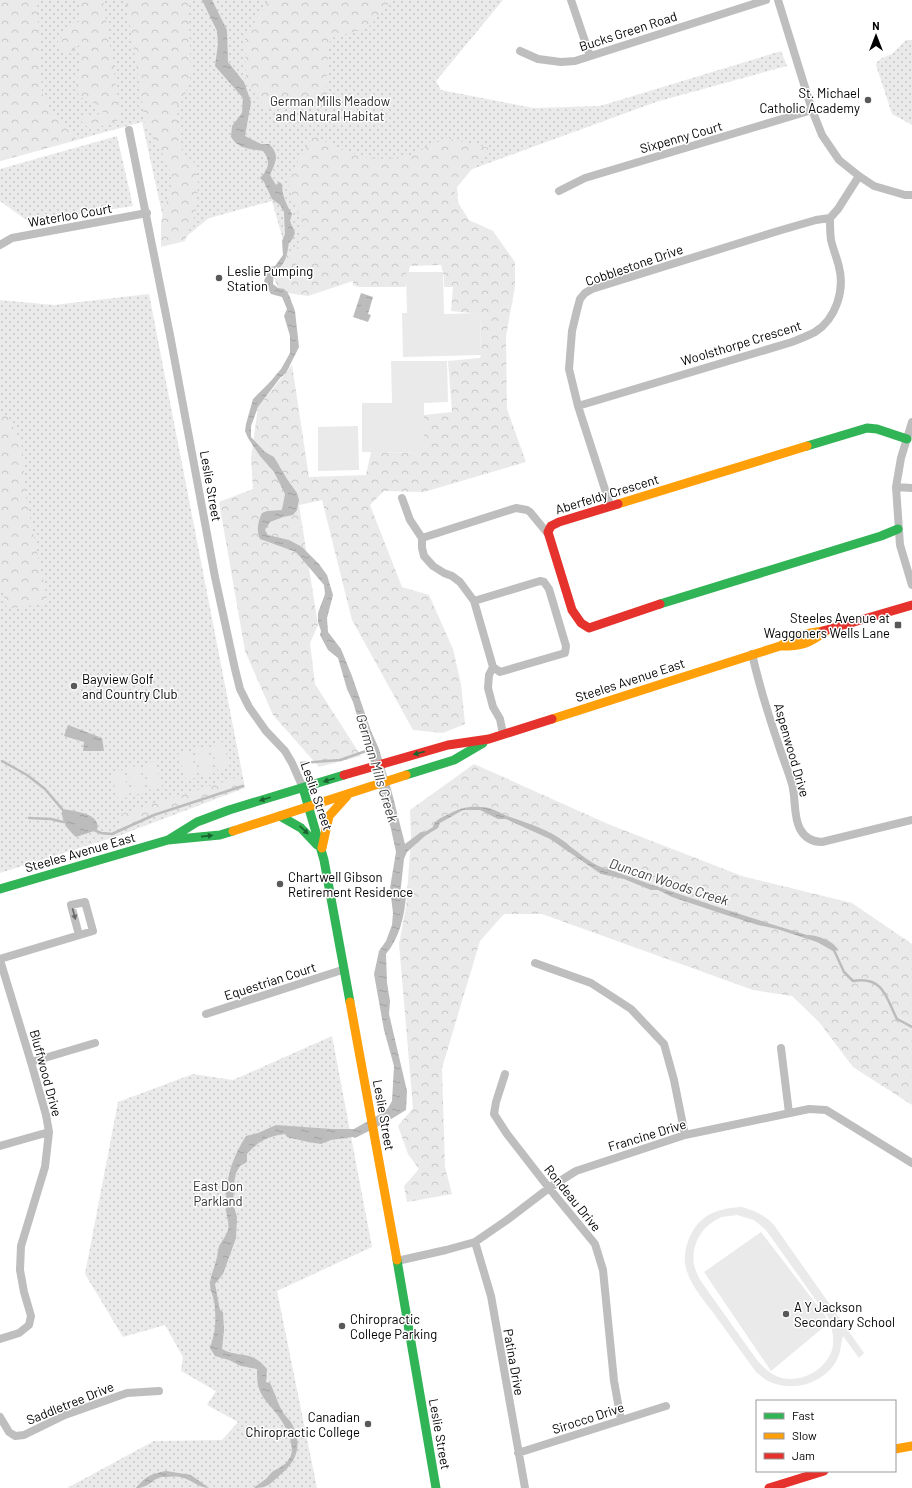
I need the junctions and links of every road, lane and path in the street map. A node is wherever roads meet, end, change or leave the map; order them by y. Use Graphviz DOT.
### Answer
graph roads {
  1 [pos="571,0"];
  2 [pos="766,0"];
  3 [pos="778,0"];
  4 [pos="520,50"];
  5 [pos="590,56"];
  6 [pos="812,110"];
  7 [pos="129,130"];
  8 [pos="859,176"];
  9 [pos="558,191"];
  10 [pos="912,195"];
  11 [pos="147,213"];
  12 [pos="830,218"];
  13 [pos="0,245"];
  14 [pos="578,406"];
  15 [pos="912,422"];
  16 [pos="907,439"];
  17 [pos="896,487"];
  18 [pos="912,488"];
  19 [pos="402,498"];
  20 [pos="610,505"];
  21 [pos="898,529"];
  22 [pos="549,535"];
  23 [pos="422,538"];
  24 [pos="912,585"];
  25 [pos="474,601"];
  26 [pos="912,605"];
  27 [pos="752,654"];
  28 [pos="493,667"];
  29 [pos="503,734"];
  30 [pos="489,739"];
  31 [pos="302,788"];
  32 [pos="350,794"];
  33 [pos="308,806"];
  34 [pos="280,816"];
  35 [pos="912,820"];
  36 [pos="168,840"];
  37 [pos="322,851"];
  38 [pos="0,889"];
  39 [pos="79,935"];
  40 [pos="0,960"];
  41 [pos="535,963"];
  42 [pos="1,970"];
  43 [pos="342,970"];
  44 [pos="206,1014"];
  45 [pos="95,1043"];
  46 [pos="781,1048"];
  47 [pos="32,1062"];
  48 [pos="505,1074"];
  49 [pos="790,1113"];
  50 [pos="49,1132"];
  51 [pos="685,1135"];
  52 [pos="0,1146"];
  53 [pos="912,1163"];
  54 [pos="549,1188"];
  55 [pos="475,1242"];
  56 [pos="398,1261"];
  57 [pos="0,1339"];
  58 [pos="159,1391"];
  59 [pos="666,1406"];
  60 [pos="0,1417"];
  61 [pos="622,1420"];
  62 [pos="912,1446"];
  63 [pos="896,1449"];
  64 [pos="518,1453"];
  65 [pos="821,1472"];
  66 [pos="436,1488"];
  67 [pos="525,1488"];
  68 [pos="769,1488"];
  1 -- 5 [label="street"];
  2 -- 5 [label="street, Bucks Green Road"];
  3 -- 6 [label="street"];
  4 -- 5 [label="street, Bucks Green Road"];
  6 -- 8 [label="street"];
  6 -- 9 [label="street, Sixpenny Court"];
  7 -- 11 [label="street, Leslie Street"];
  8 -- 10 [label="street"];
  8 -- 12 [label="street"];
  11 -- 13 [label="street, Waterloo Court"];
  11 -- 31 [label="street, Leslie Street"];
  12 -- 14 [label="street, Woolsthorpe Crescent"];
  12 -- 14 [label="street, Cobblestone Drive"];
  14 -- 20 [label="street, Cobblestone Drive"];
  15 -- 16 [label="street"];
  16 -- 17 [label="street"];
  16 -- 20 [label="main road, Aberfeldy Crescent"];
  17 -- 18 [label="street"];
  17 -- 21 [label="street"];
  19 -- 23 [label="street"];
  20 -- 22 [label="main road, Aberfeldy Crescent"];
  21 -- 22 [label="main road"];
  21 -- 24 [label="street"];
  22 -- 23 [label="street"];
  23 -- 25 [label="street"];
  25 -- 28 [label="street"];
  25 -- 28 [label="street"];
  26 -- 27 [label="main road, Steeles Avenue East"];
  27 -- 29 [label="main road, Steeles Avenue East"];
  27 -- 35 [label="street, Aspenwood Drive"];
  28 -- 29 [label="street"];
  29 -- 30 [label="main road, Steeles Avenue East"];
  30 -- 31 [label="main road, Steeles Avenue East, one-way"];
  30 -- 32 [label="main road, Steeles Avenue East"];
  31 -- 33 [label="main road, Leslie Street"];
  31 -- 36 [label="main road, Steeles Avenue East, one-way"];
  32 -- 33 [label="main road, Steeles Avenue East"];
  32 -- 37 [label="main road"];
  33 -- 34 [label="main road, Steeles Avenue East"];
  33 -- 37 [label="main road, Leslie Street"];
  36 -- 34 [label="main road, Steeles Avenue East, one-way"];
  34 -- 37 [label="main road, one-way"];
  36 -- 38 [label="main road, Steeles Avenue East"];
  37 -- 43 [label="main road, Leslie Street"];
  39 -- 40 [label="street"];
  40 -- 42 [label="street, Bluffwood Drive"];
  41 -- 51 [label="street"];
  42 -- 47 [label="street, Bluffwood Drive"];
  43 -- 44 [label="street, Equestrian Court"];
  43 -- 56 [label="main road, Leslie Street"];
  45 -- 47 [label="street"];
  46 -- 49 [label="street"];
  47 -- 50 [label="street, Bluffwood Drive"];
  48 -- 54 [label="street, Rondeau Drive"];
  49 -- 51 [label="street, Francine Drive"];
  49 -- 53 [label="street, Francine Drive"];
  50 -- 52 [label="street"];
  50 -- 57 [label="street, Bluffwood Drive"];
  51 -- 54 [label="street, Francine Drive"];
  54 -- 55 [label="street, Francine Drive"];
  54 -- 61 [label="street, Rondeau Drive"];
  55 -- 56 [label="street, Francine Drive"];
  55 -- 64 [label="street, Patina Drive"];
  56 -- 66 [label="main road, Leslie Street"];
  58 -- 60 [label="street, Saddletree Drive"];
  59 -- 61 [label="street, Sirocco Drive"];
  61 -- 64 [label="street, Sirocco Drive"];
  62 -- 63 [label="main road"];
  64 -- 67 [label="street, Patina Drive"];
  65 -- 68 [label="main road"];
}
